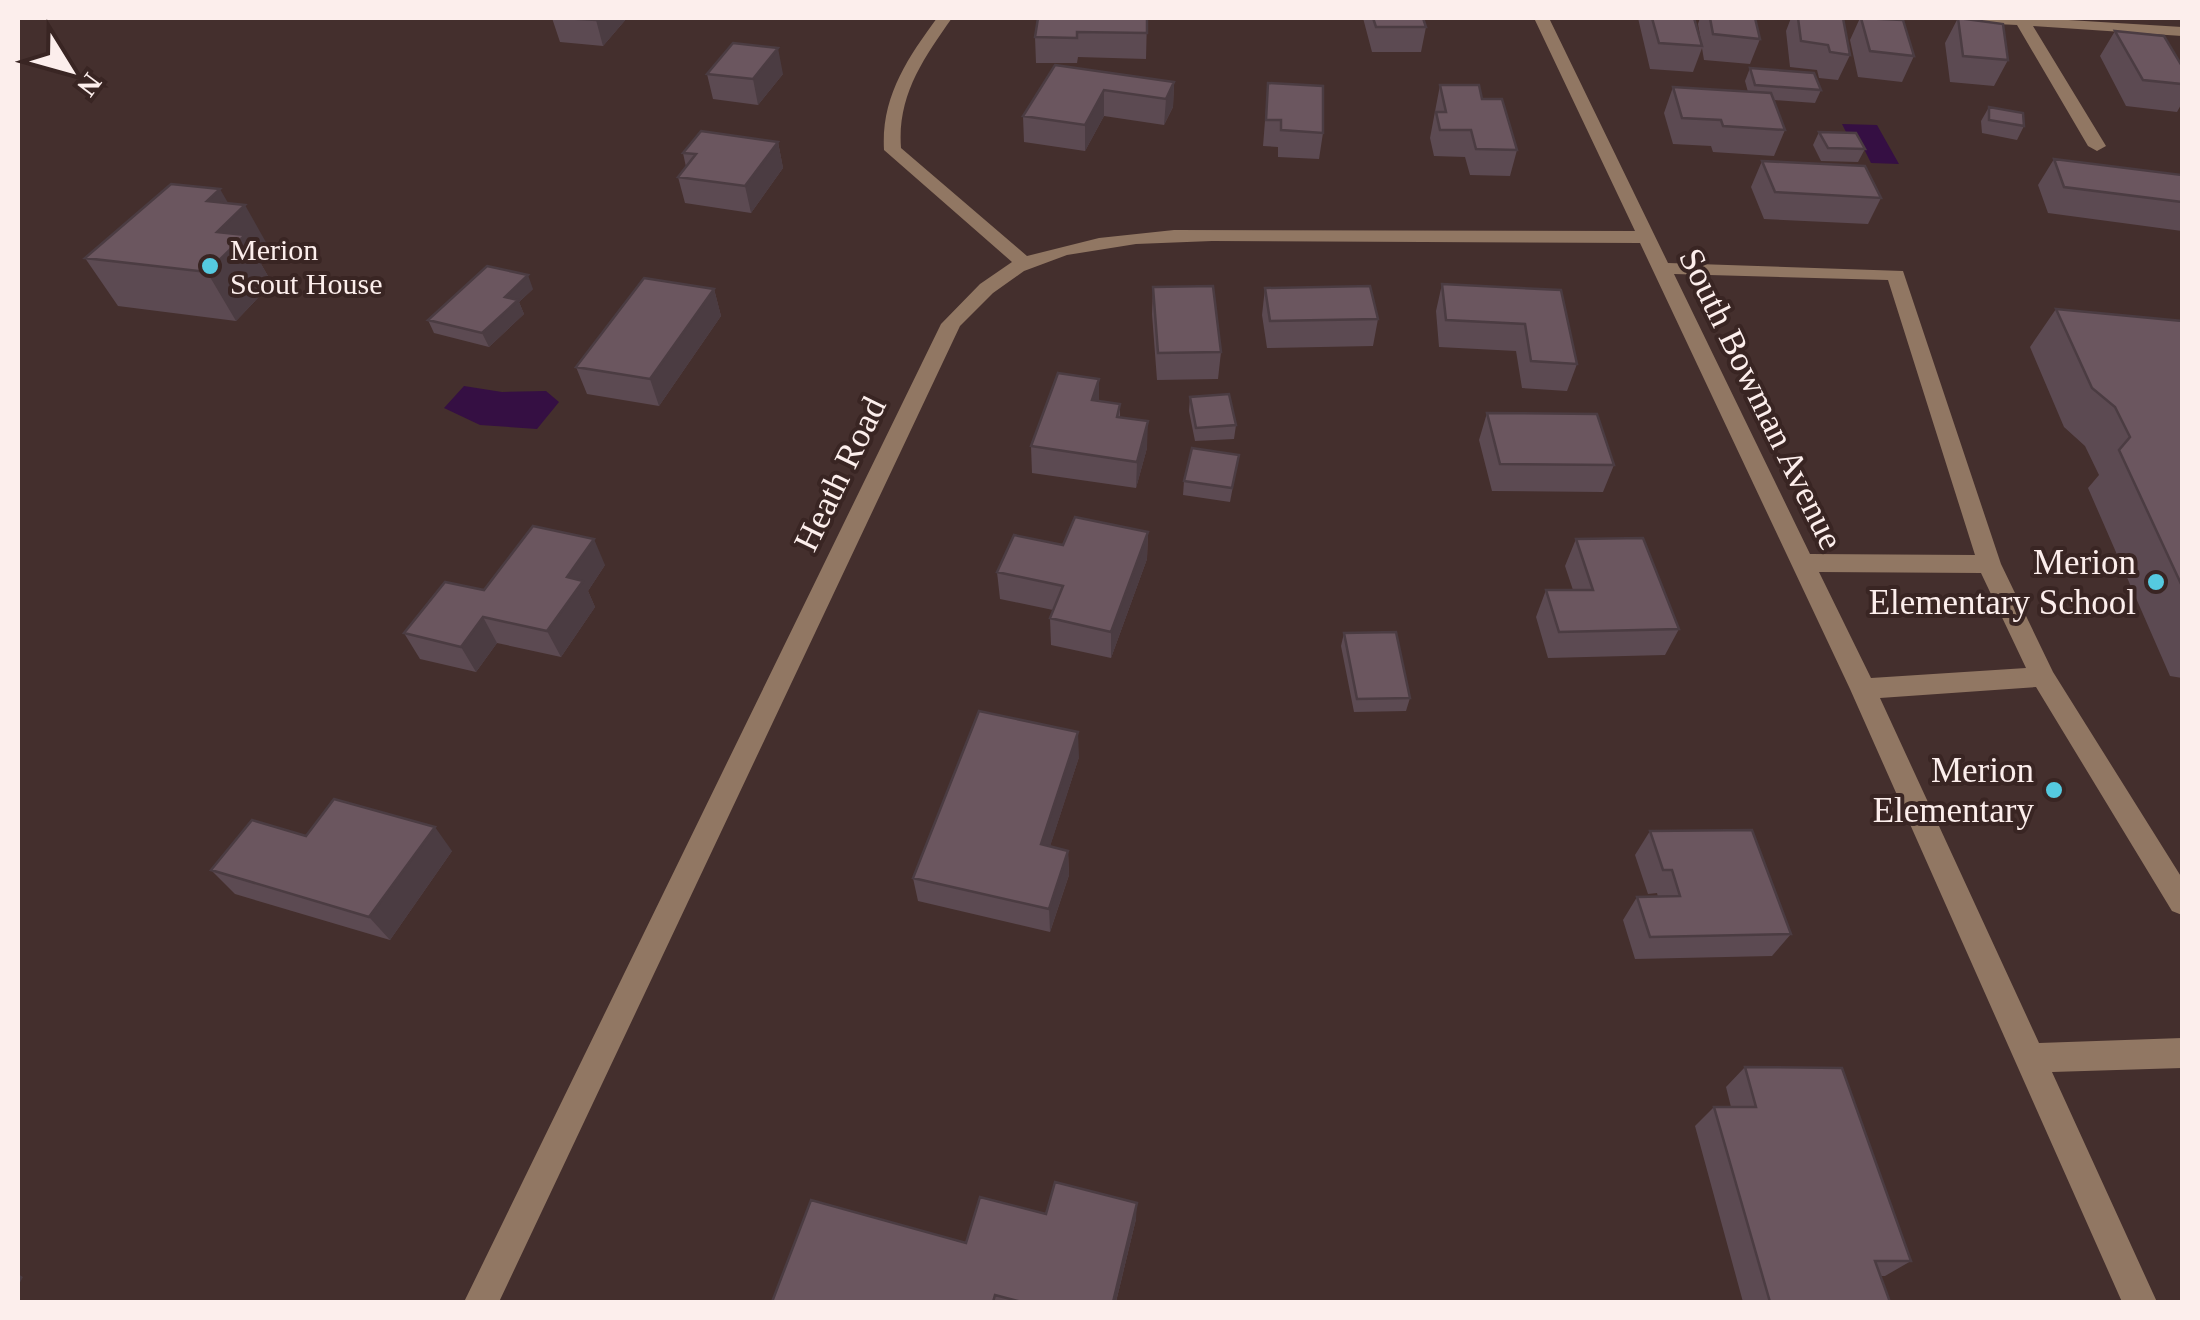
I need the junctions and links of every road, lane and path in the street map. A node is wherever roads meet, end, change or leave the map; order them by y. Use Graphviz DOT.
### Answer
graph roads {
  1 [pos="944,18"];
  2 [pos="1542,18"];
  3 [pos="1976,18"];
  4 [pos="2022,21"];
  5 [pos="2182,32"];
  6 [pos="2097,146"];
  7 [pos="1644,237"];
  8 [pos="1024,263"];
  9 [pos="1659,268"];
  10 [pos="1802,563"];
  11 [pos="1989,564"];
  12 [pos="2043,677"];
  13 [pos="1863,689"];
  14 [pos="2182,902"];
  15 [pos="2182,1054"];
  16 [pos="2028,1058"];
  17 [pos="481,1302"];
  18 [pos="2140,1302"];
  1 -- 8 [label="street"];
  2 -- 7 [label="street, South Bowman Avenue"];
  3 -- 4 [label="street"];
  4 -- 5 [label="street"];
  4 -- 6 [label="street"];
  7 -- 8 [label="street, Heath Road"];
  7 -- 9 [label="street, South Bowman Avenue"];
  8 -- 17 [label="street, Heath Road"];
  9 -- 10 [label="street, South Bowman Avenue"];
  9 -- 11 [label="street"];
  10 -- 11 [label="street"];
  10 -- 13 [label="street, South Bowman Avenue"];
  11 -- 12 [label="street"];
  12 -- 13 [label="street"];
  12 -- 14 [label="street"];
  13 -- 16 [label="street, South Bowman Avenue"];
  15 -- 16 [label="street"];
  16 -- 18 [label="street, South Bowman Avenue"];
}
